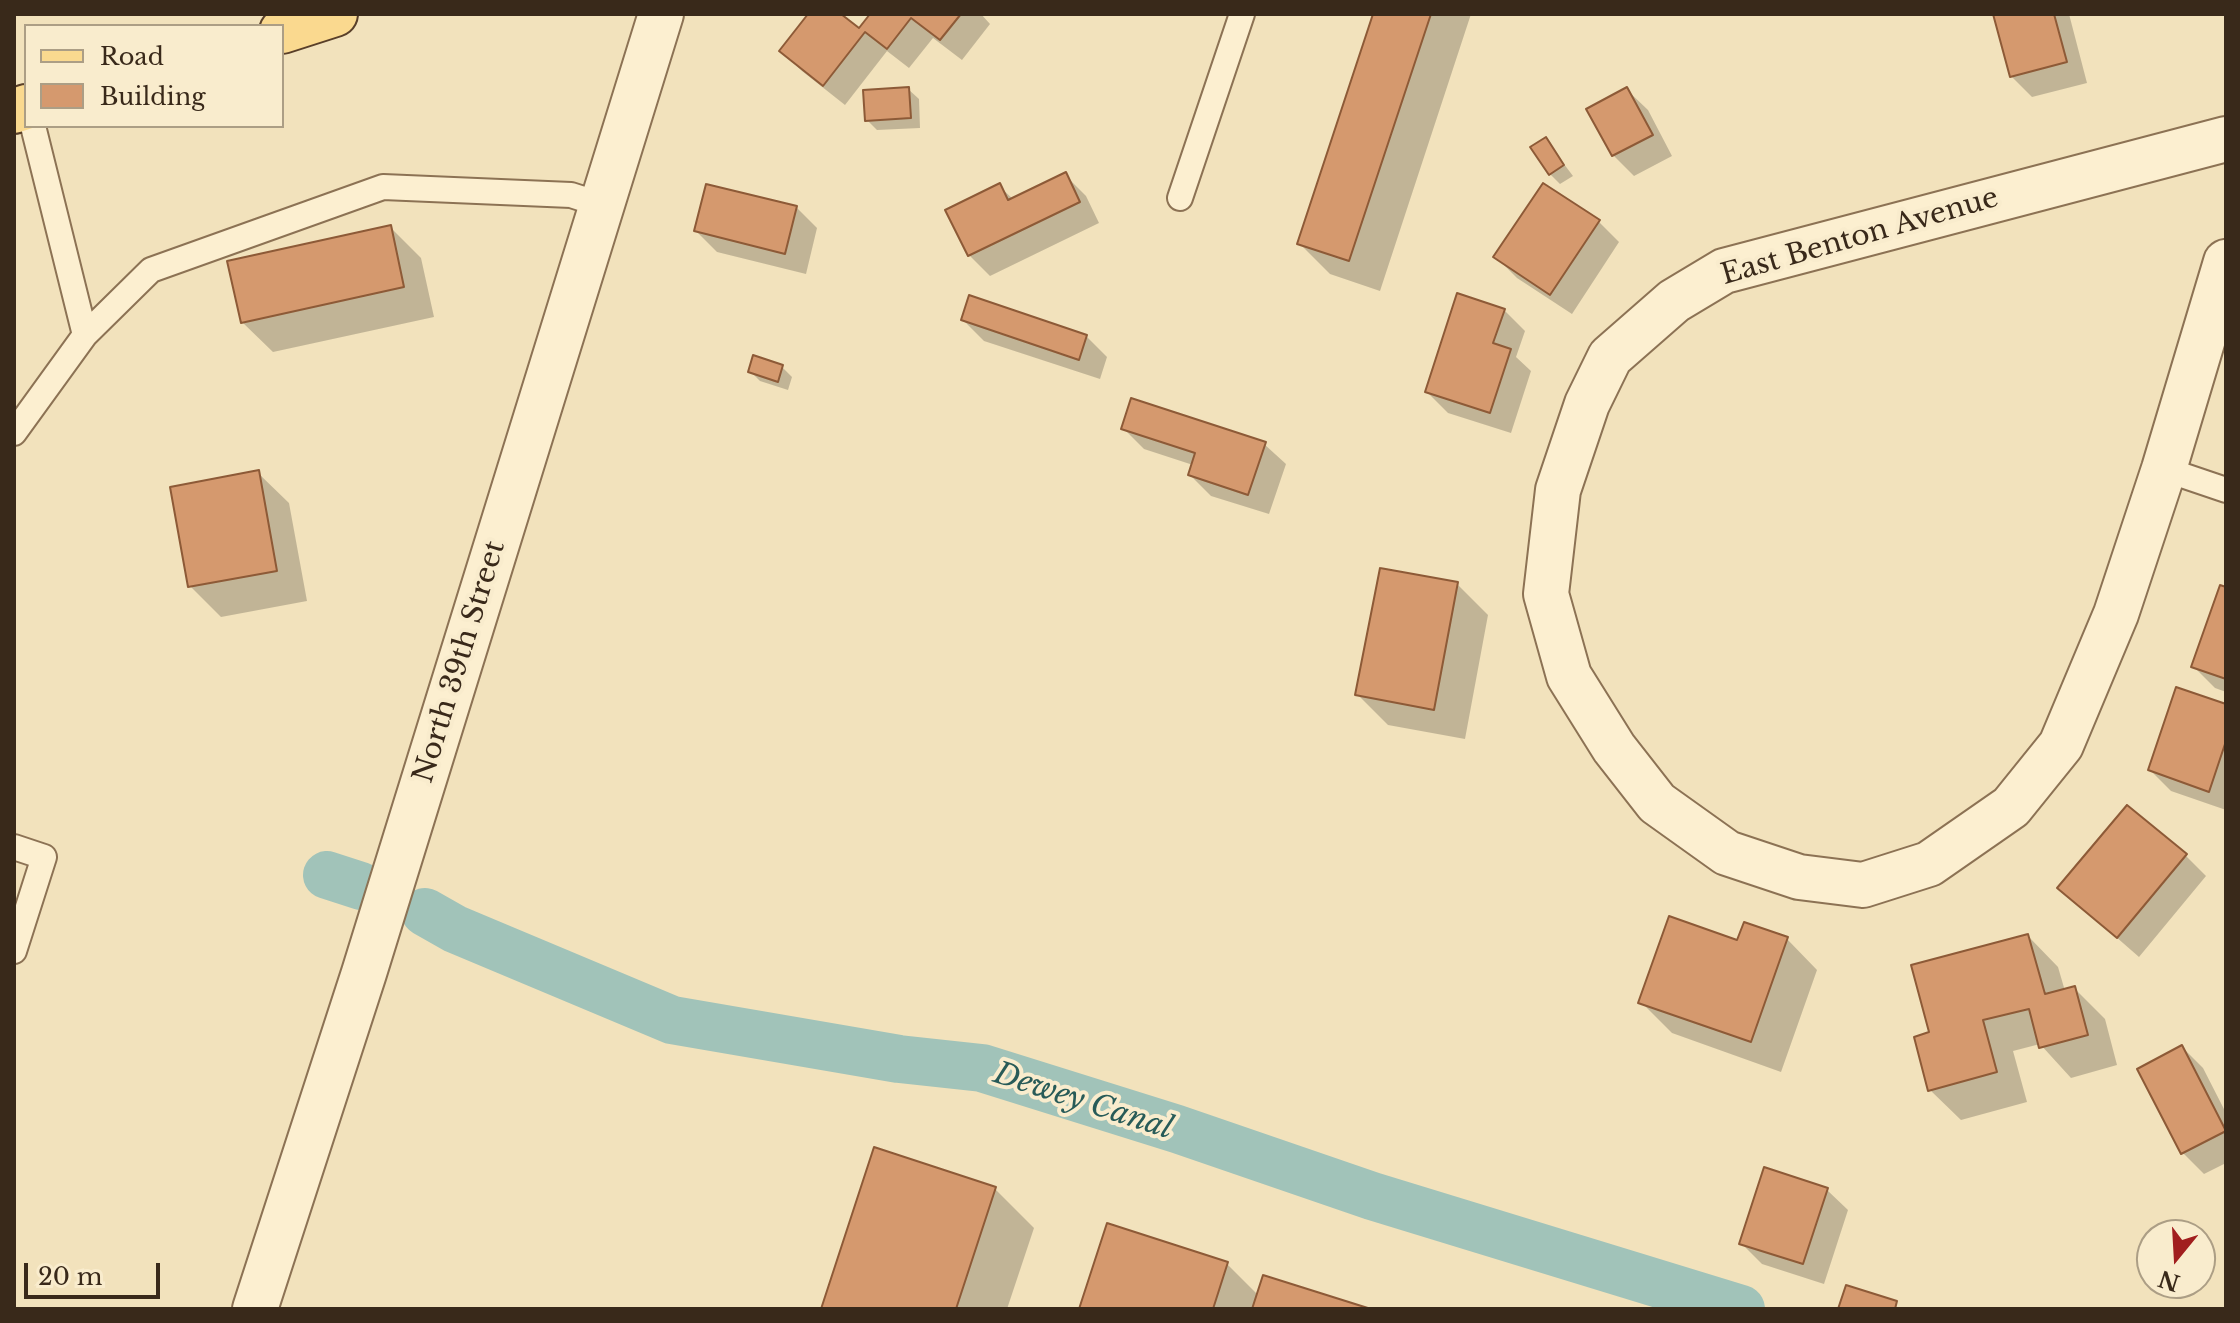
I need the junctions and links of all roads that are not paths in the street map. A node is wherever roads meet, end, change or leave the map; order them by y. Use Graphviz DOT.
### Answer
graph roads {
  1 [pos="335,14"];
  2 [pos="661,14"];
  3 [pos="1242,14"];
  4 [pos="284,30"];
  5 [pos="33,128"];
  6 [pos="2226,139"];
  7 [pos="1180,198"];
  8 [pos="602,205"];
  9 [pos="2226,262"];
  10 [pos="85,335"];
  11 [pos="14,433"];
  12 [pos="2164,469"];
  13 [pos="2226,490"];
  14 [pos="14,847"];
  15 [pos="14,951"];
  16 [pos="255,1309"];
  1 -- 4 [label="main road"];
  2 -- 8 [label="street, North 39th Street"];
  3 -- 7 [label="lane"];
  5 -- 10 [label="lane"];
  6 -- 12 [label="street, East Benton Avenue"];
  8 -- 10 [label="lane"];
  8 -- 16 [label="street, North 39th Street"];
  9 -- 12 [label="street, East Benton Avenue"];
  10 -- 11 [label="lane"];
  12 -- 13 [label="lane"];
  14 -- 15 [label="lane"];
}
